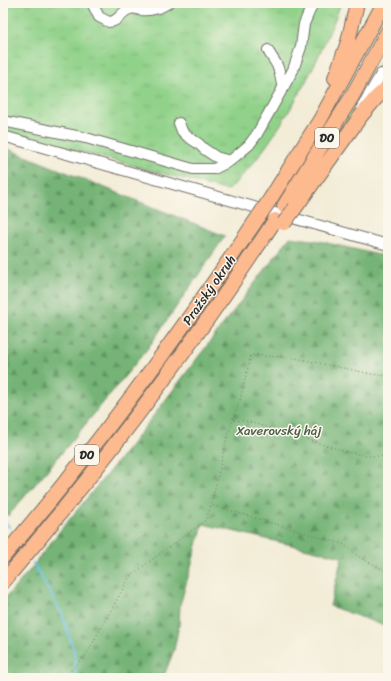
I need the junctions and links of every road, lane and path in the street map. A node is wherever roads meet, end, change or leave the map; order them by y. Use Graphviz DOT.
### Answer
graph roads {
  1 [pos="92,3"];
  2 [pos="168,3"];
  3 [pos="313,3"];
  4 [pos="357,3"];
  5 [pos="384,3"];
  6 [pos="388,31"];
  7 [pos="268,50"];
  8 [pos="381,74"];
  9 [pos="388,87"];
  10 [pos="284,88"];
  11 [pos="320,120"];
  12 [pos="3,121"];
  13 [pos="179,123"];
  14 [pos="3,136"];
  15 [pos="230,161"];
  16 [pos="290,207"];
  17 [pos="388,245"];
  18 [pos="388,376"];
  19 [pos="233,420"];
  20 [pos="388,456"];
  21 [pos="211,506"];
  22 [pos="3,557"];
  23 [pos="388,572"];
  24 [pos="3,582"];
  25 [pos="69,678"];
  1 -- 2 [label="street"];
  3 -- 10 [label="street"];
  4 -- 11 [label="highway"];
  5 -- 11 [label="highway, Pražský okruh / D0"];
  6 -- 16 [label="highway, Pražský okruh / D0"];
  7 -- 10 [label="street"];
  8 -- 16 [label="street"];
  9 -- 16 [label="highway"];
  10 -- 15 [label="street"];
  11 -- 22 [label="highway, Pražský okruh / D0, bridge"];
  12 -- 15 [label="street"];
  13 -- 15 [label="street"];
  14 -- 17 [label="street"];
  16 -- 24 [label="highway, Pražský okruh / D0"];
  18 -- 19 [label="path"];
  19 -- 20 [label="path"];
  19 -- 21 [label="path"];
  21 -- 23 [label="path"];
  21 -- 25 [label="path"];
}
